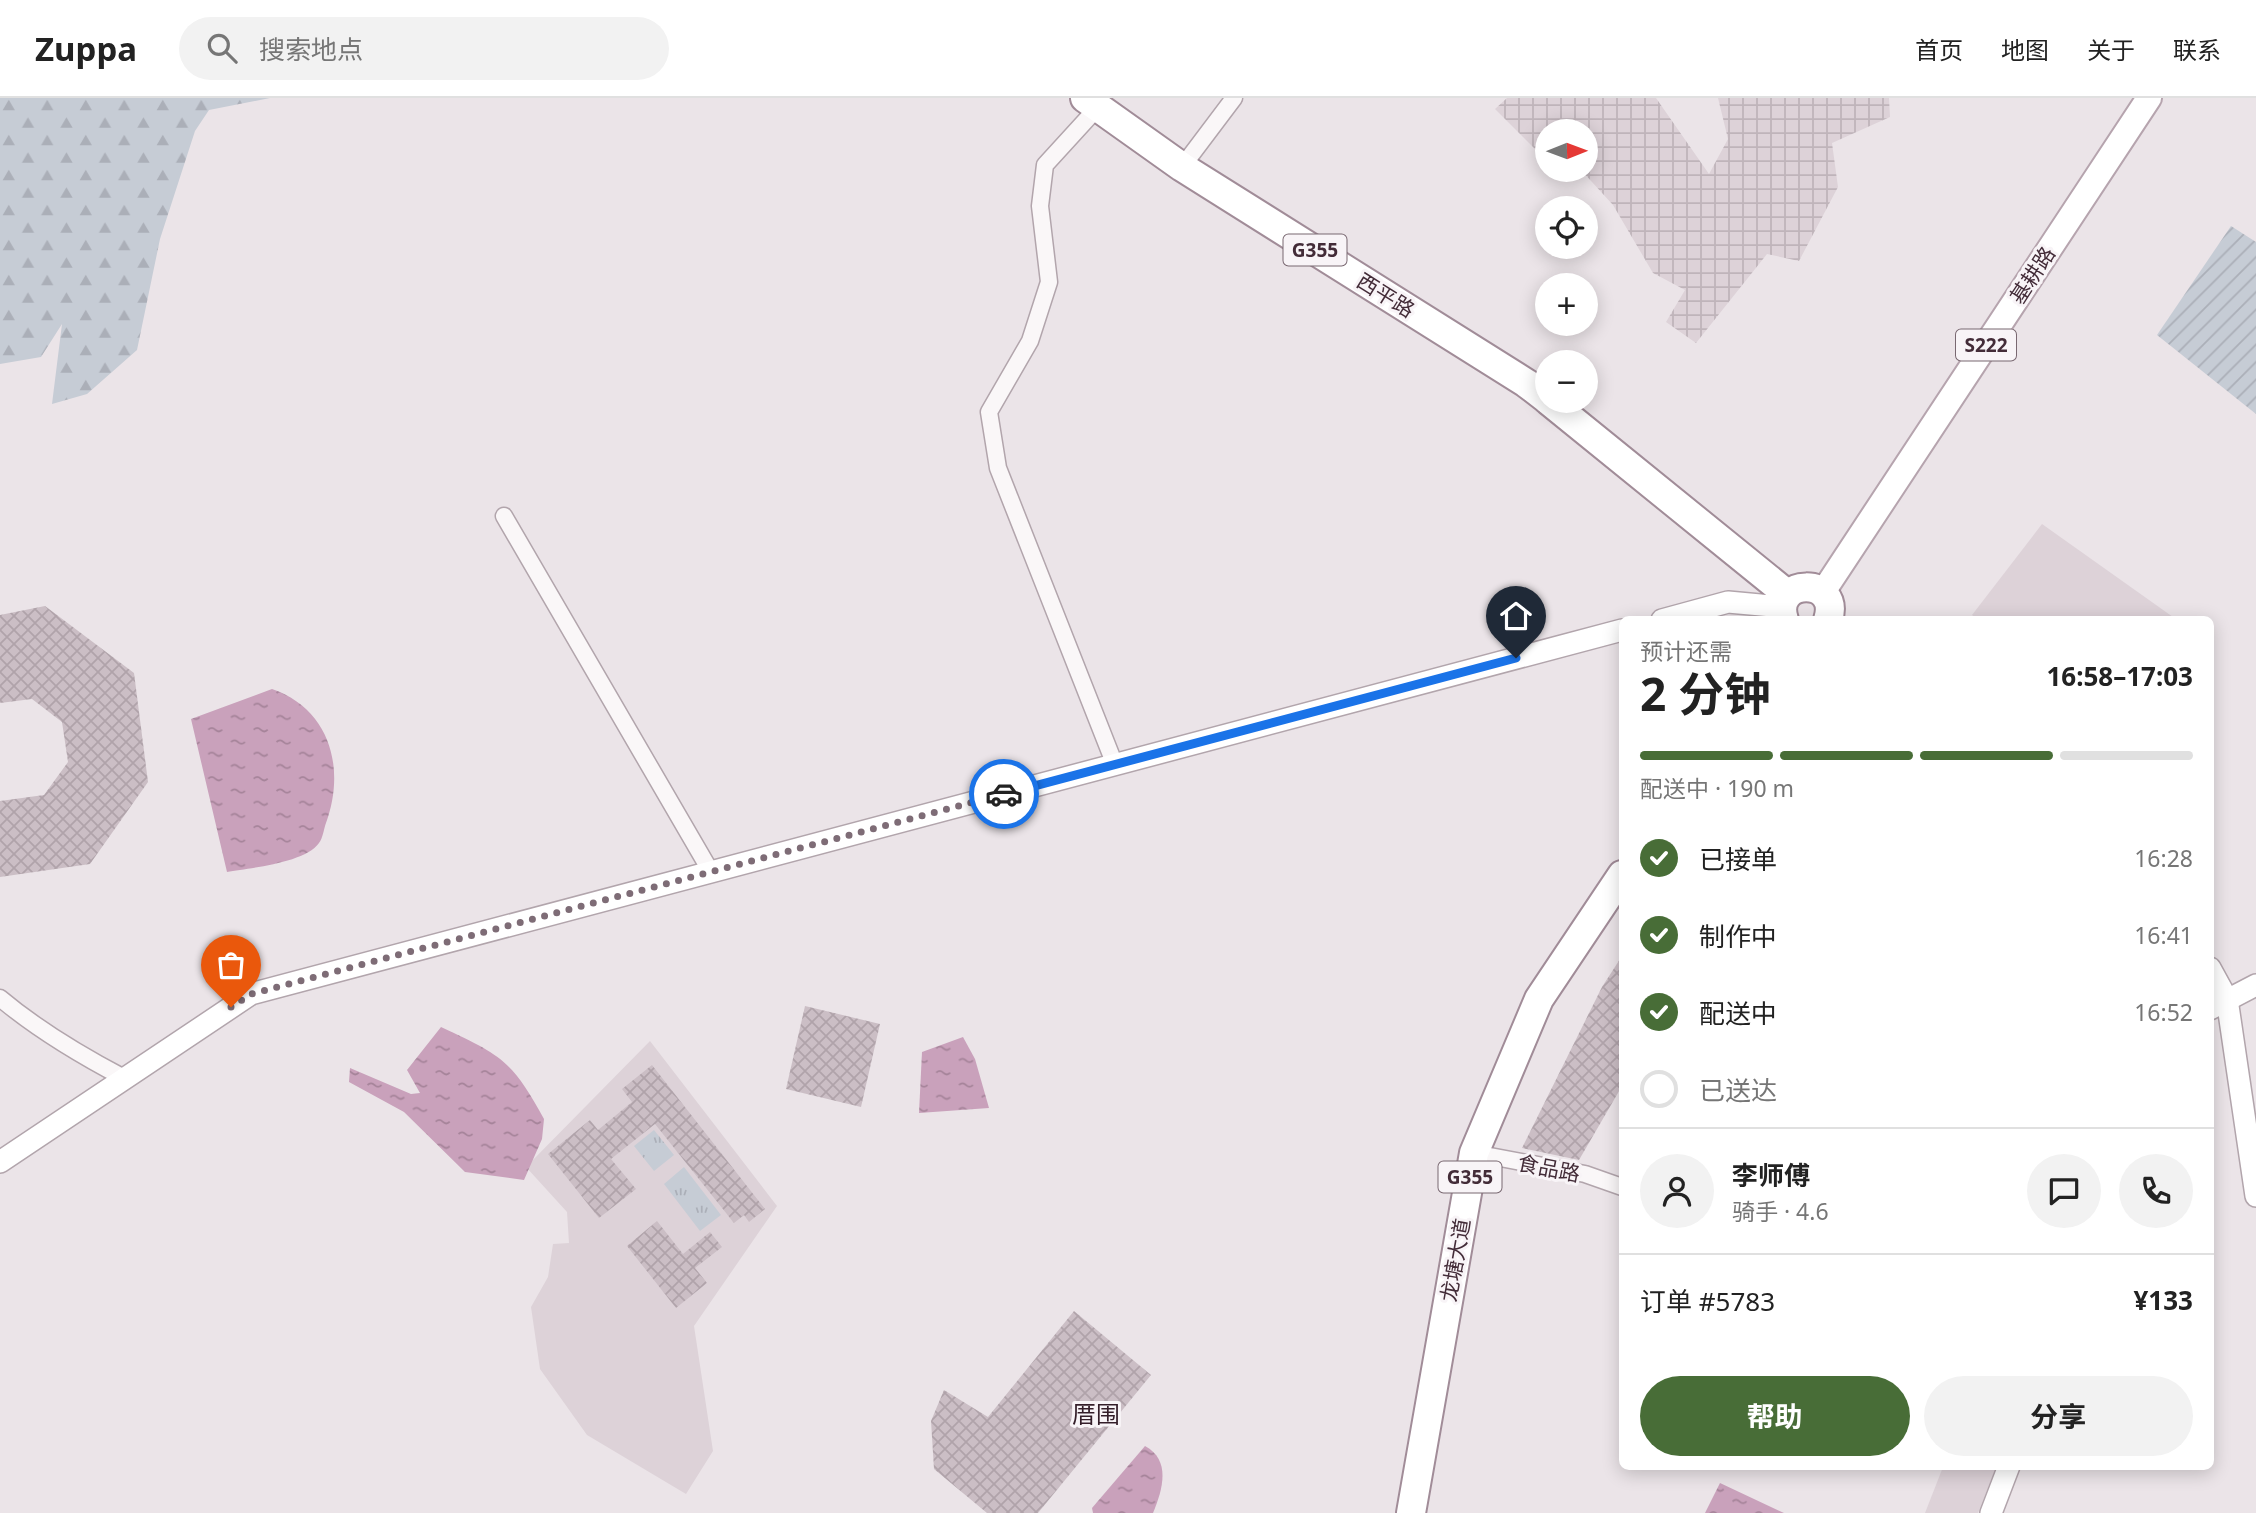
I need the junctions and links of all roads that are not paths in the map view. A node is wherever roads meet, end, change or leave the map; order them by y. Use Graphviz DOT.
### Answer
graph roads {
  1 [pos="1234,98"];
  2 [pos="2149,98"];
  3 [pos="1091,103"];
  4 [pos="1182,167"];
  5 [pos="1535,390"];
  6 [pos="1563,413"];
  7 [pos="504,516"];
  8 [pos="1823,592"];
  9 [pos="1784,607"];
  10 [pos="1677,616"];
  11 [pos="1828,616"];
  12 [pos="1619,631"];
  13 [pos="1115,765"];
  14 [pos="711,872"];
  15 [pos="1619,879"];
  16 [pos="1619,894"];
  17 [pos="2214,984"];
  18 [pos="2256,985"];
  19 [pos="0,998"];
  20 [pos="2219,1004"];
  21 [pos="124,1078"];
  22 [pos="1479,1154"];
  23 [pos="0,1162"];
  24 [pos="1619,1186"];
  25 [pos="2256,1196"];
  26 [pos="2007,1470"];
  27 [pos="1411,1513"];
  28 [pos="1422,1513"];
  29 [pos="1991,1513"];
  1 -- 4 [label="street"];
  2 -- 8 [label="main road, 基耕路 / S222"];
  3 -- 4 [label="highway, 西平路 / G355"];
  3 -- 13 [label="street"];
  4 -- 5 [label="highway, 西平路 / G355"];
  6 -- 9 [label="highway, 西平路 / G355"];
  7 -- 14 [label="street"];
  8 -- 9 [label="highway"];
  8 -- 11 [label="highway"];
  9 -- 10 [label="street"];
  12 -- 13 [label="street"];
  13 -- 14 [label="street"];
  14 -- 21 [label="street"];
  15 -- 22 [label="highway, 龙塘大道 / G355"];
  16 -- 22 [label="highway, 龙塘大道 / G355"];
  17 -- 20 [label="street"];
  18 -- 20 [label="street"];
  19 -- 21 [label="street"];
  20 -- 25 [label="street"];
  21 -- 23 [label="street"];
  22 -- 24 [label="street, 食品路"];
  22 -- 27 [label="highway, 龙塘大道 / G355"];
  22 -- 28 [label="highway, 龙塘大道 / G355"];
  26 -- 29 [label="street"];
}
